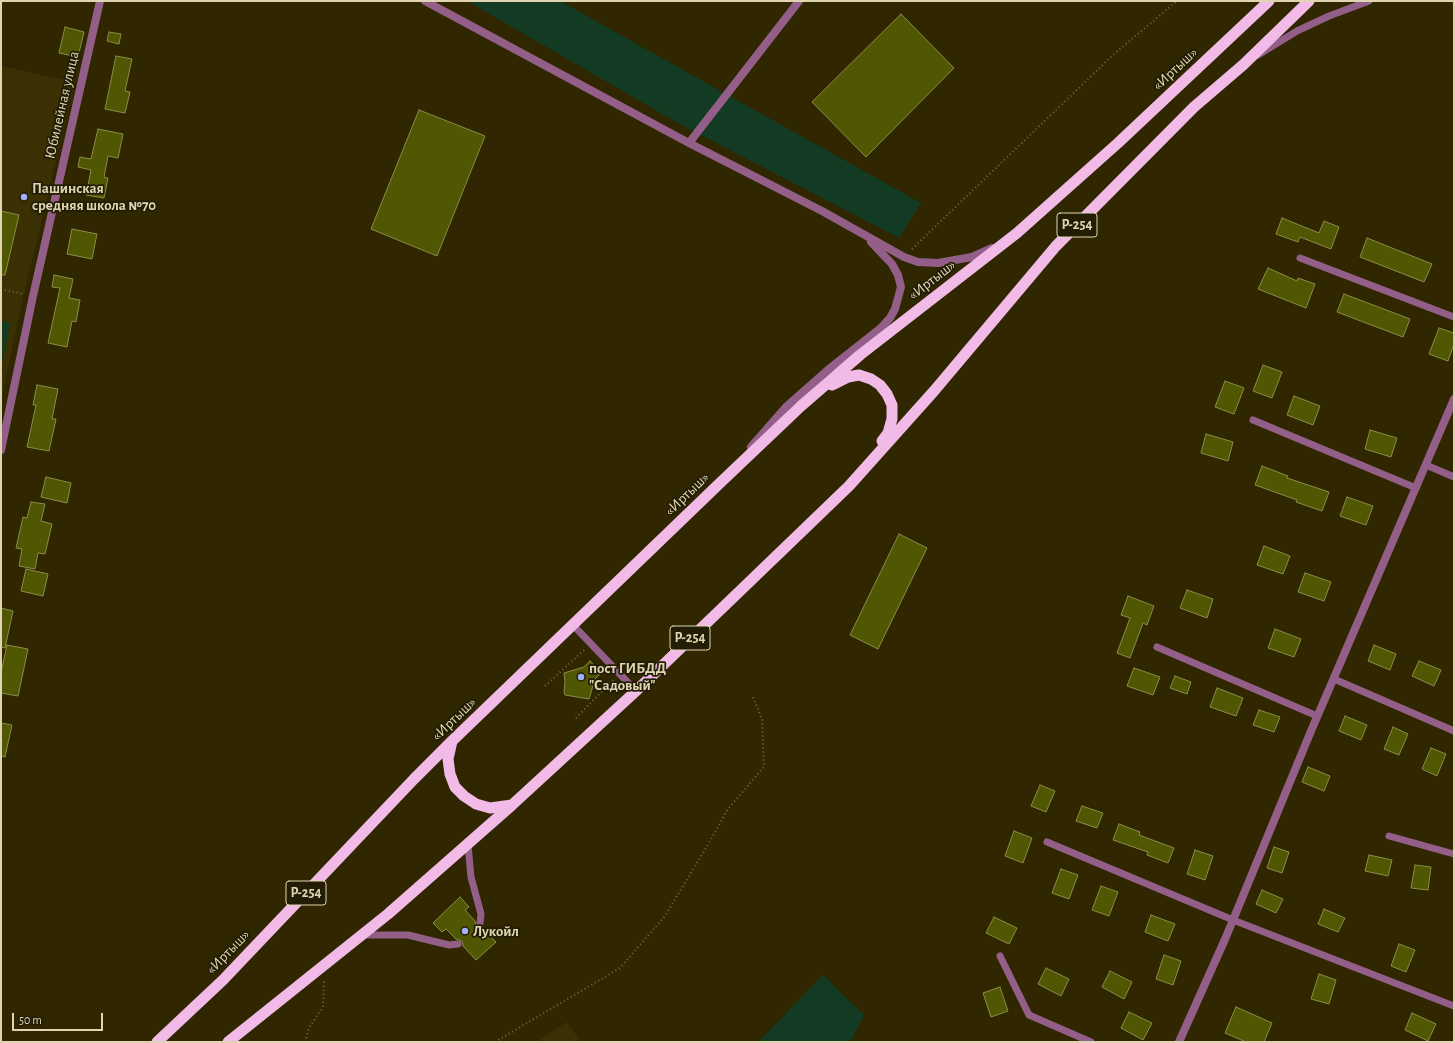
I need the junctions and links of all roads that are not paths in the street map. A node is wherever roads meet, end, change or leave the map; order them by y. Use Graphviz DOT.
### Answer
graph roads {
  1 [pos="100,1"];
  2 [pos="425,1"];
  3 [pos="799,1"];
  4 [pos="1269,1"];
  5 [pos="1309,1"];
  6 [pos="1369,1"];
  7 [pos="1243,65"];
  8 [pos="689,143"];
  9 [pos="860,232"];
  10 [pos="1017,233"];
  11 [pos="1300,258"];
  12 [pos="1454,317"];
  13 [pos="1454,399"];
  14 [pos="801,406"];
  15 [pos="1253,420"];
  16 [pos="1,450"];
  17 [pos="1426,465"];
  18 [pos="864,468"];
  19 [pos="1454,477"];
  20 [pos="721,482"];
  21 [pos="1416,488"];
  22 [pos="573,625"];
  23 [pos="1157,647"];
  24 [pos="1334,678"];
  25 [pos="636,691"];
  26 [pos="1317,716"];
  27 [pos="1454,731"];
  28 [pos="452,741"];
  29 [pos="512,805"];
  30 [pos="1389,836"];
  31 [pos="1047,842"];
  32 [pos="468,845"];
  33 [pos="1454,854"];
  34 [pos="1233,920"];
  35 [pos="480,924"];
  36 [pos="362,935"];
  37 [pos="458,944"];
  38 [pos="1000,956"];
  39 [pos="1454,1006"];
  40 [pos="157,1042"];
  41 [pos="228,1042"];
  42 [pos="1091,1042"];
  43 [pos="1179,1042"];
  1 -- 16 [label="street, Юбилейная улица"];
  2 -- 8 [label="street"];
  3 -- 8 [label="street"];
  4 -- 10 [label="highway, «Иртыш» / Р-254"];
  5 -- 7 [label="highway, Р-254"];
  6 -- 7 [label="lane"];
  7 -- 18 [label="highway, Р-254"];
  8 -- 9 [label="street"];
  9 -- 10 [label="street"];
  9 -- 20 [label="street"];
  10 -- 14 [label="highway, «Иртыш» / Р-254"];
  11 -- 12 [label="lane"];
  13 -- 17 [label="street"];
  14 -- 18 [label="highway"];
  14 -- 20 [label="highway, «Иртыш» / Р-254"];
  15 -- 21 [label="lane"];
  17 -- 19 [label="lane"];
  17 -- 21 [label="street"];
  18 -- 25 [label="highway, Р-254"];
  20 -- 22 [label="highway, «Иртыш» / Р-254"];
  21 -- 24 [label="street"];
  22 -- 25 [label="lane"];
  22 -- 28 [label="highway, «Иртыш» / Р-254"];
  23 -- 26 [label="lane"];
  24 -- 26 [label="street"];
  24 -- 27 [label="lane"];
  25 -- 29 [label="highway, Р-254"];
  26 -- 34 [label="street"];
  28 -- 29 [label="highway"];
  28 -- 40 [label="highway, «Иртыш» / Р-254"];
  29 -- 32 [label="highway, Р-254"];
  30 -- 33 [label="lane"];
  31 -- 34 [label="lane"];
  32 -- 35 [label="lane"];
  32 -- 36 [label="highway, Р-254"];
  34 -- 39 [label="lane"];
  34 -- 43 [label="street"];
  36 -- 37 [label="lane"];
  36 -- 41 [label="highway, Р-254"];
  38 -- 42 [label="lane"];
}
